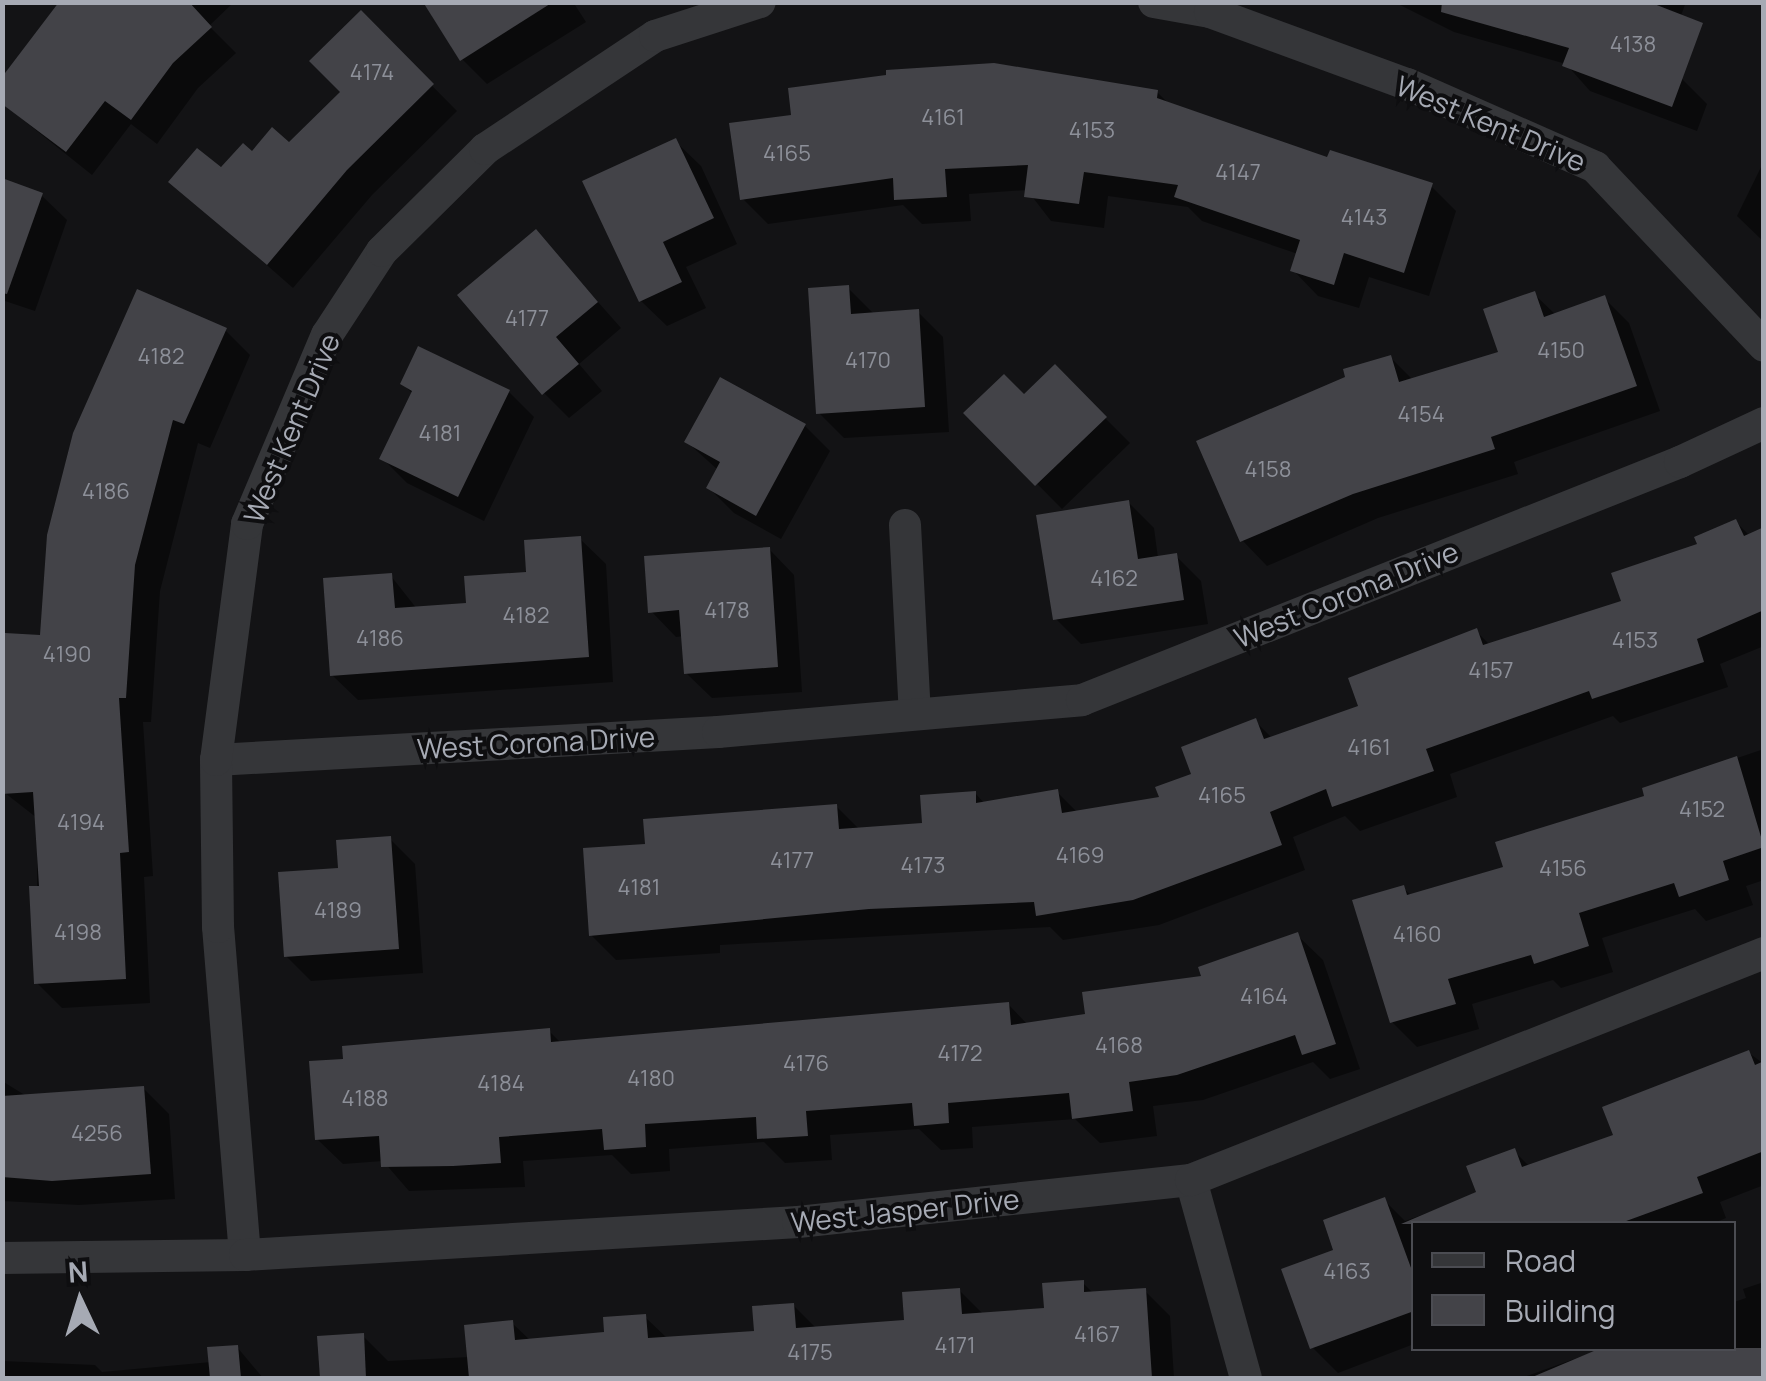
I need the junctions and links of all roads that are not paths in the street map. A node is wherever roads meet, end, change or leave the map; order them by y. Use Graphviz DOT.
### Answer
graph roads {
  1 [pos="760,2"];
  2 [pos="1154,2"];
  3 [pos="1764,346"];
  4 [pos="1764,423"];
  5 [pos="905,525"];
  6 [pos="915,713"];
  7 [pos="216,760"];
  8 [pos="1764,953"];
  9 [pos="1191,1180"];
  10 [pos="245,1255"];
  11 [pos="2,1258"];
  12 [pos="1246,1378"];
  1 -- 7 [label="street, West Kent Drive"];
  2 -- 3 [label="street, West Kent Drive"];
  4 -- 6 [label="street, West Corona Drive"];
  5 -- 6 [label="street"];
  6 -- 7 [label="street, West Corona Drive"];
  7 -- 10 [label="street, West Kent Drive"];
  8 -- 9 [label="street, West Jasper Drive"];
  9 -- 10 [label="street, West Jasper Drive"];
  9 -- 12 [label="street"];
  10 -- 11 [label="street, West Jasper Drive"];
}
